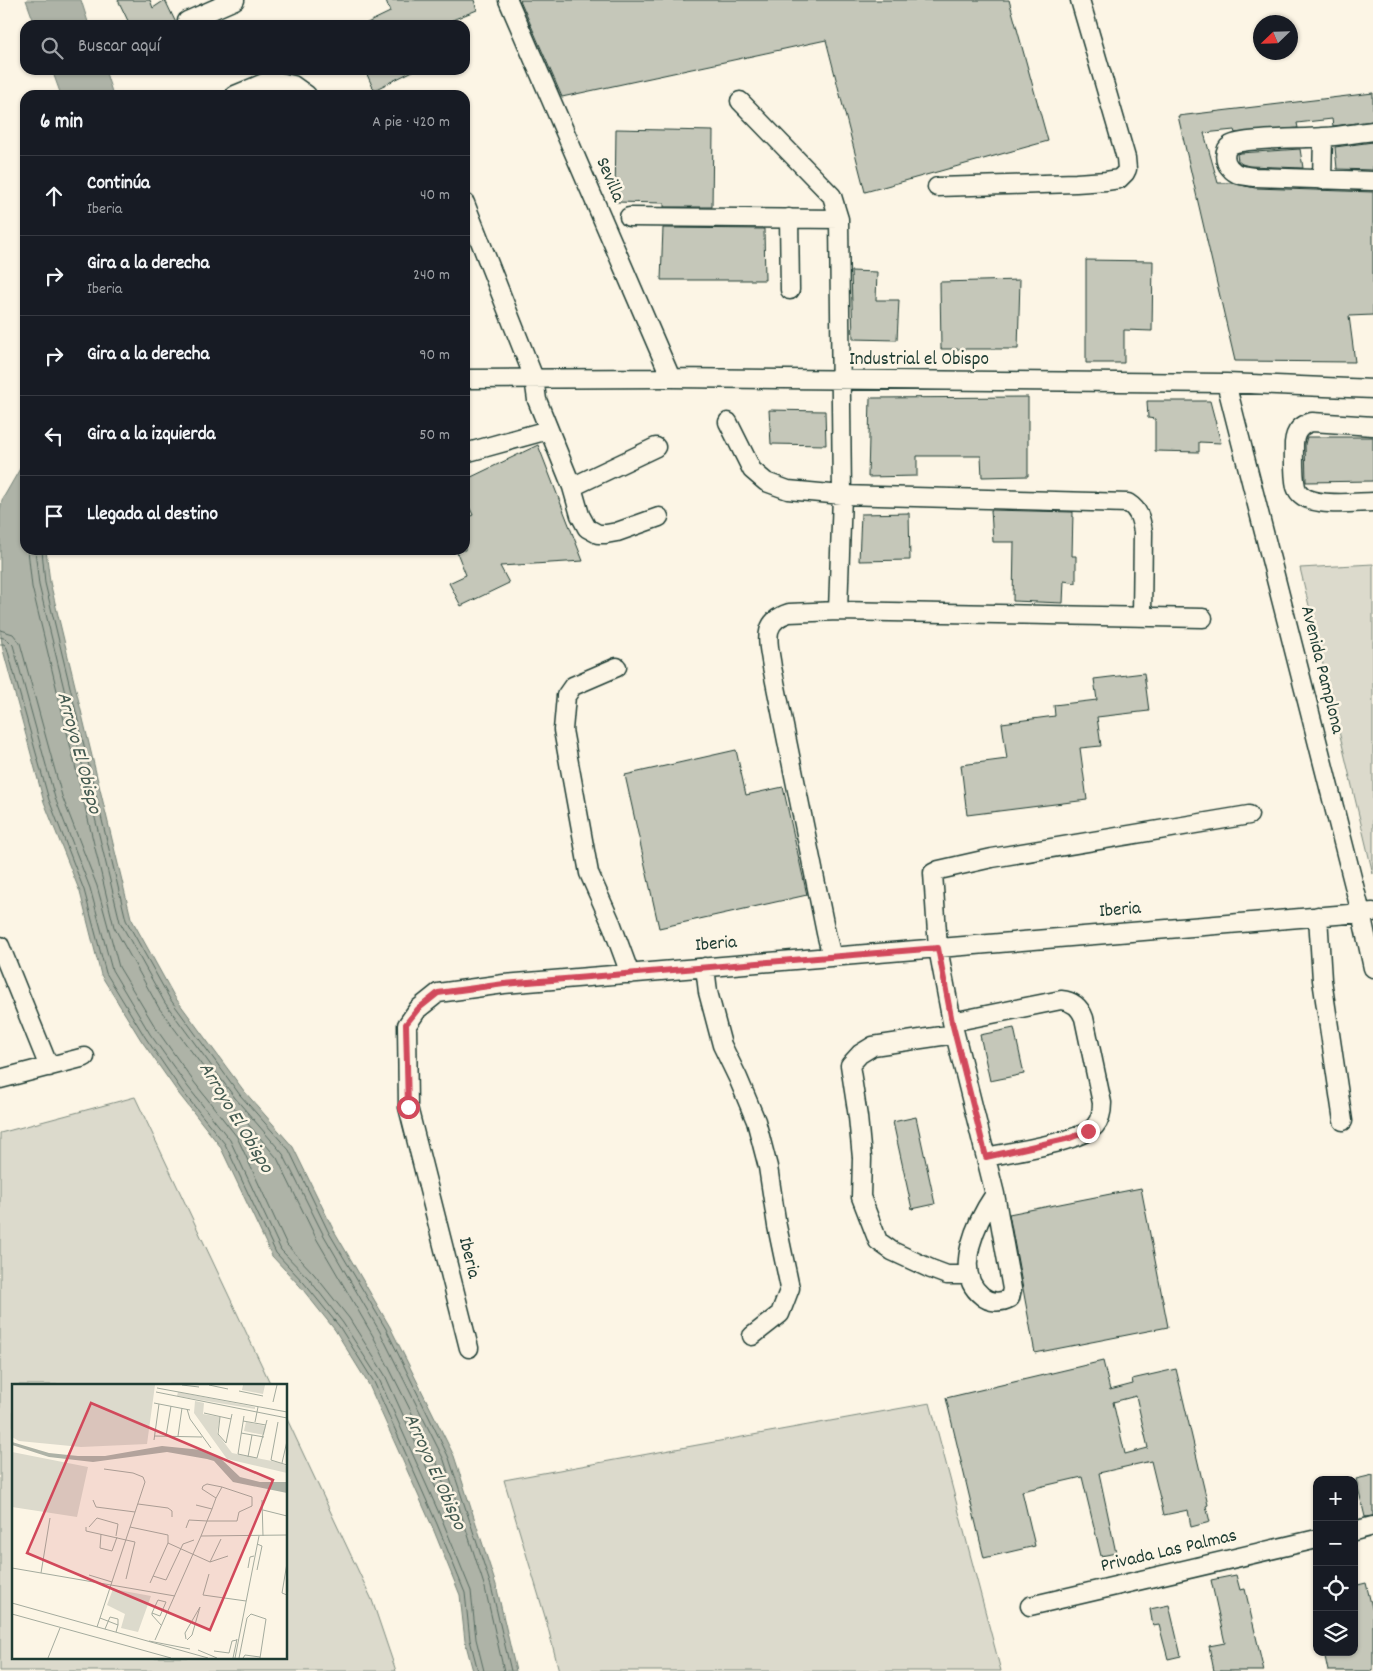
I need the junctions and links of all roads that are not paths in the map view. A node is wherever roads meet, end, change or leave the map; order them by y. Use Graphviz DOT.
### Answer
graph roads {
  1 [pos="235,0"];
  2 [pos="508,0"];
  3 [pos="1080,0"];
  4 [pos="189,20"];
  5 [pos="247,90"];
  6 [pos="300,90"];
  7 [pos="740,101"];
  8 [pos="1373,131"];
  9 [pos="1323,137"];
  10 [pos="1322,180"];
  11 [pos="1373,181"];
  12 [pos="937,187"];
  13 [pos="470,216"];
  14 [pos="629,216"];
  15 [pos="789,218"];
  16 [pos="839,219"];
  17 [pos="790,290"];
  18 [pos="534,378"];
  19 [pos="672,378"];
  20 [pos="470,379"];
  21 [pos="841,380"];
  22 [pos="1226,383"];
  23 [pos="1373,389"];
  24 [pos="728,422"];
  25 [pos="1373,426"];
  26 [pos="548,430"];
  27 [pos="656,447"];
  28 [pos="470,452"];
  29 [pos="572,487"];
  30 [pos="842,495"];
  31 [pos="1373,502"];
  32 [pos="659,517"];
  33 [pos="838,611"];
  34 [pos="1142,617"];
  35 [pos="1204,618"];
  36 [pos="617,667"];
  37 [pos="1248,815"];
  38 [pos="1367,912"];
  39 [pos="1318,916"];
  40 [pos="0,946"];
  41 [pos="938,948"];
  42 [pos="832,957"];
  43 [pos="706,967"];
  44 [pos="1373,968"];
  45 [pos="630,974"];
  46 [pos="6,975"];
  47 [pos="953,1028"];
  48 [pos="85,1057"];
  49 [pos="49,1067"];
  50 [pos="0,1079"];
  51 [pos="1343,1121"];
  52 [pos="986,1157"];
  53 [pos="995,1194"];
  54 [pos="968,1275"];
  55 [pos="752,1336"];
  56 [pos="469,1348"];
  57 [pos="1373,1526"];
  58 [pos="1358,1529"];
  59 [pos="1313,1540"];
  60 [pos="1030,1606"];
  1 -- 4 [label="street"];
  2 -- 19 [label="street, Sevilla"];
  3 -- 12 [label="street"];
  5 -- 6 [label="street"];
  7 -- 16 [label="street"];
  8 -- 9 [label="street"];
  9 -- 10 [label="street"];
  9 -- 10 [label="street"];
  10 -- 11 [label="street"];
  13 -- 18 [label="street"];
  14 -- 15 [label="street"];
  15 -- 16 [label="street"];
  15 -- 17 [label="street"];
  16 -- 21 [label="street"];
  18 -- 19 [label="street, Industrial el Obispo"];
  18 -- 20 [label="street, Industrial el Obispo"];
  18 -- 26 [label="street"];
  19 -- 21 [label="street, Industrial el Obispo"];
  21 -- 22 [label="street, Industrial el Obispo"];
  21 -- 30 [label="street"];
  22 -- 23 [label="street, Industrial el Obispo"];
  22 -- 38 [label="street, Avenida Pamplona"];
  24 -- 30 [label="street"];
  25 -- 31 [label="street"];
  26 -- 28 [label="street"];
  26 -- 29 [label="street"];
  27 -- 29 [label="street"];
  29 -- 32 [label="street"];
  30 -- 33 [label="street"];
  30 -- 34 [label="street"];
  33 -- 34 [label="street"];
  33 -- 42 [label="street"];
  34 -- 35 [label="street"];
  36 -- 45 [label="street"];
  37 -- 41 [label="street"];
  38 -- 39 [label="street, Iberia"];
  38 -- 44 [label="street, Avenida Pamplona"];
  39 -- 41 [label="street, Iberia"];
  39 -- 51 [label="street"];
  40 -- 46 [label="street"];
  41 -- 42 [label="street, Iberia"];
  41 -- 47 [label="street"];
  42 -- 43 [label="street, Iberia"];
  43 -- 45 [label="street, Iberia"];
  43 -- 55 [label="street"];
  45 -- 56 [label="street, Iberia"];
  46 -- 49 [label="street"];
  47 -- 52 [label="street"];
  47 -- 52 [label="street"];
  47 -- 54 [label="street"];
  48 -- 49 [label="street"];
  49 -- 50 [label="street"];
  52 -- 53 [label="street"];
  53 -- 54 [label="street"];
  53 -- 54 [label="street"];
  57 -- 58 [label="street"];
  59 -- 60 [label="street, Privada Las Palmas"];
}
